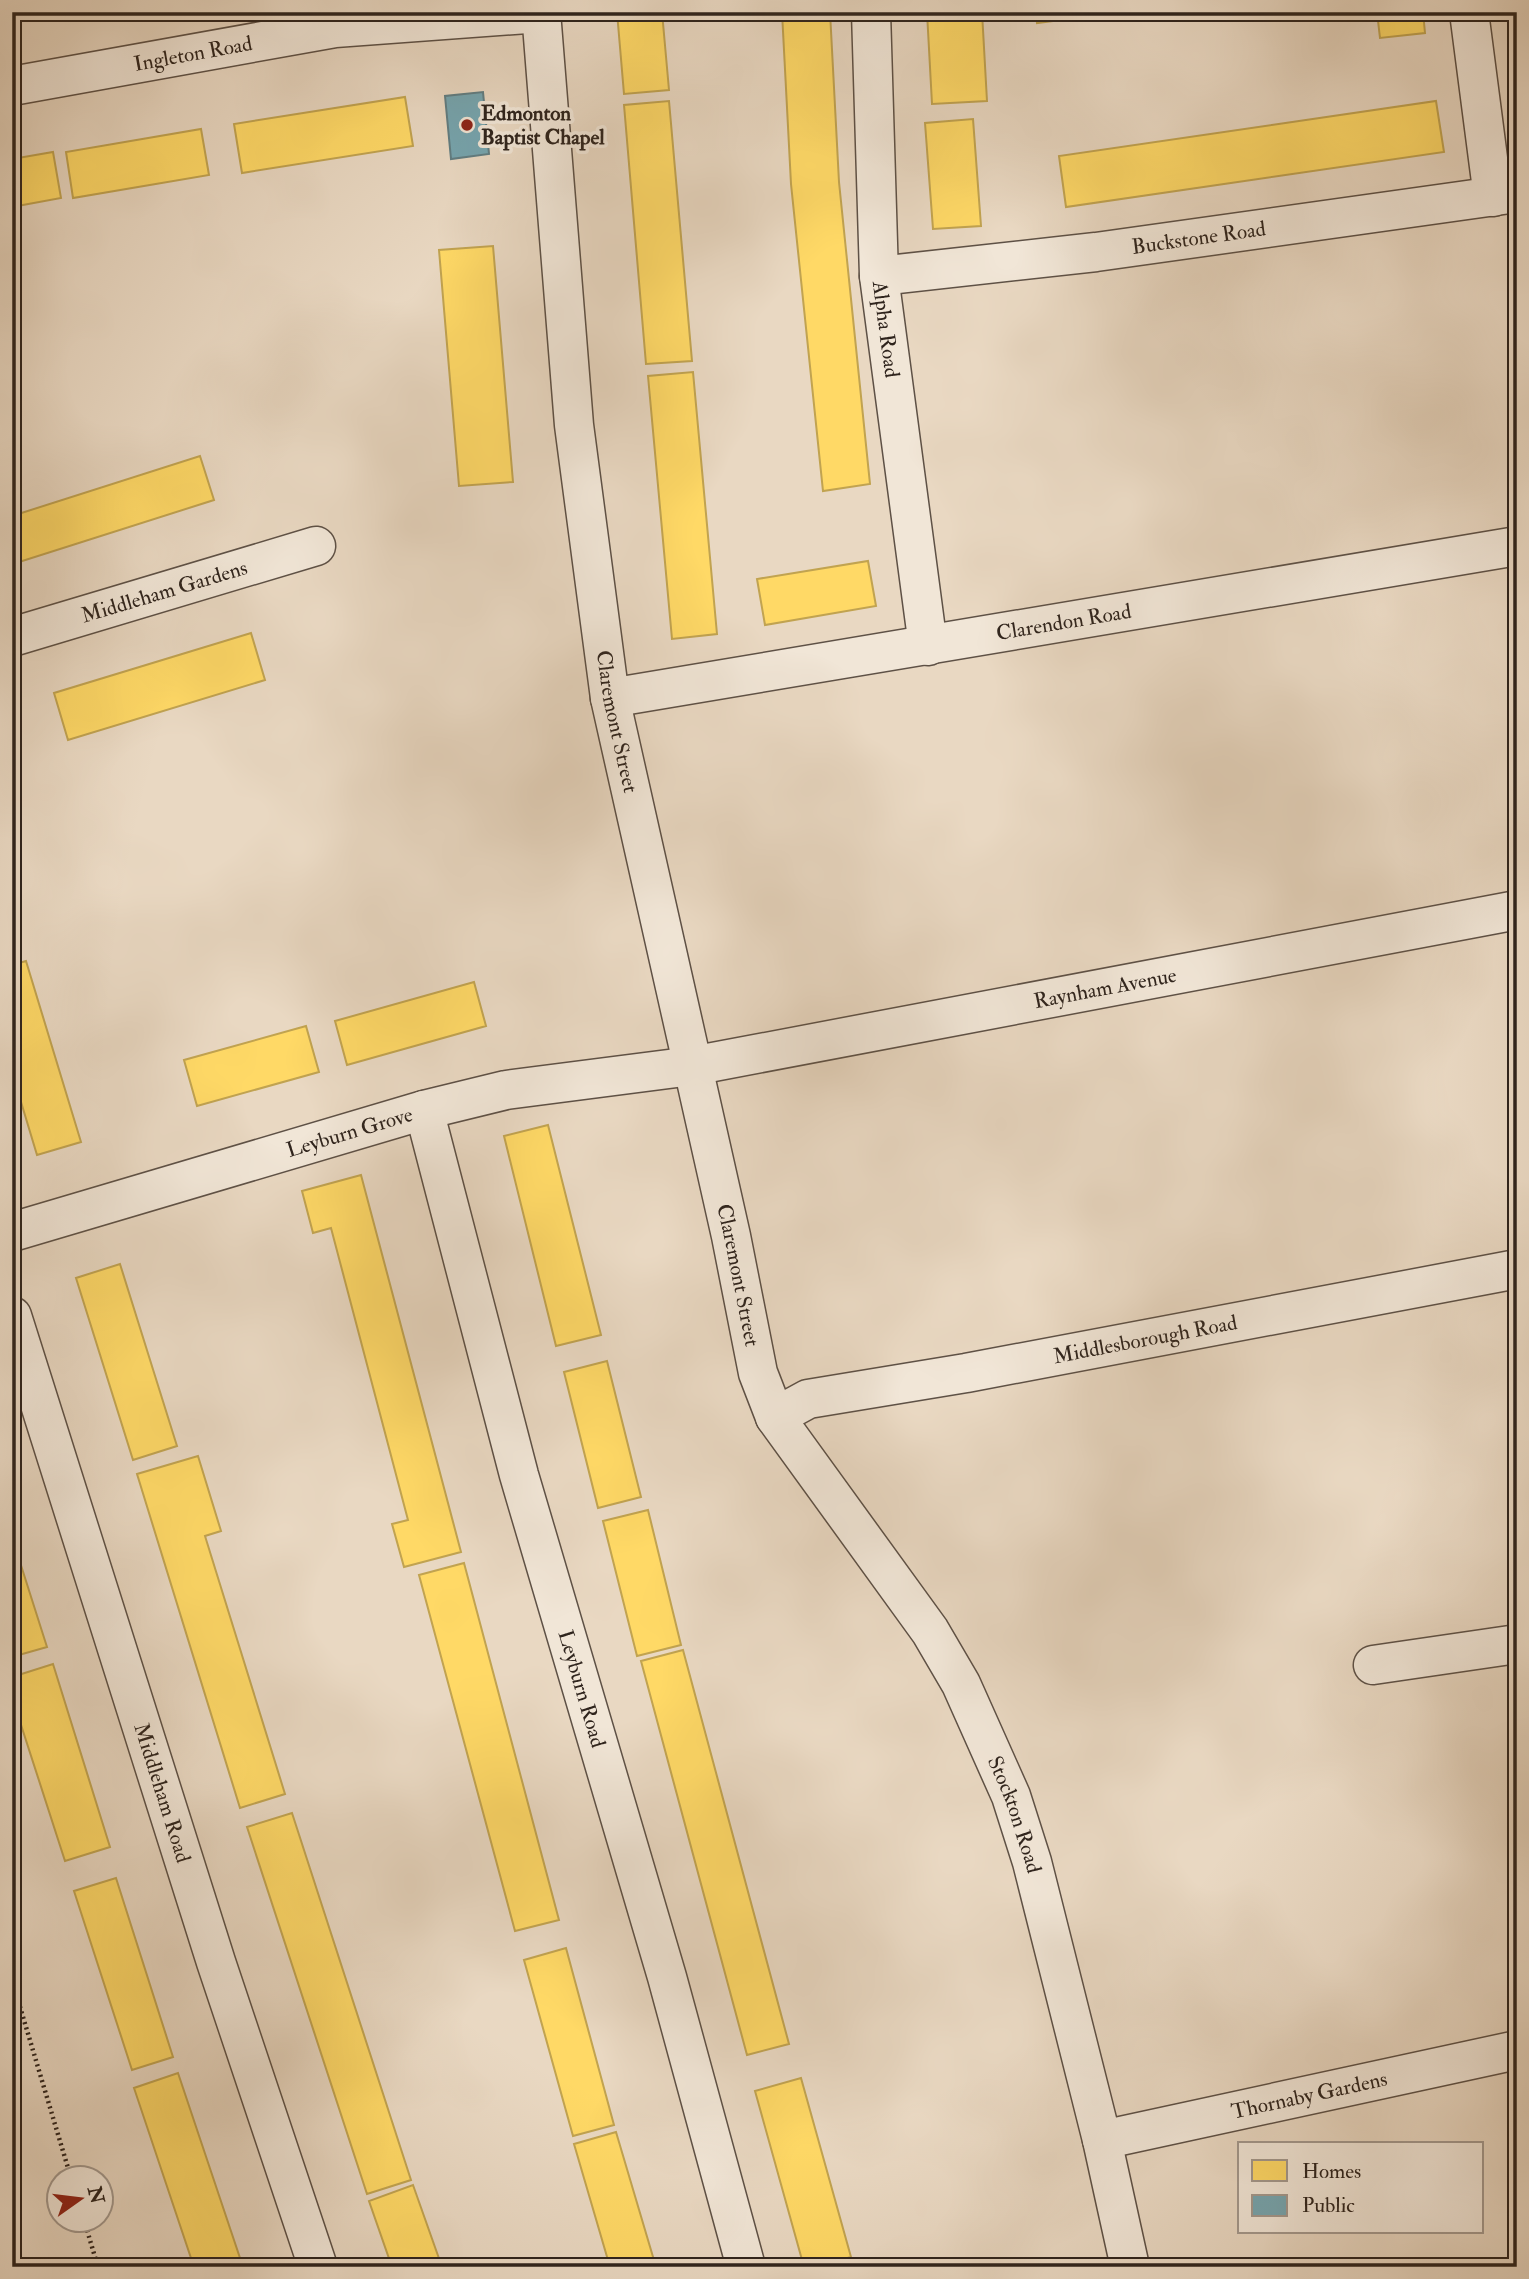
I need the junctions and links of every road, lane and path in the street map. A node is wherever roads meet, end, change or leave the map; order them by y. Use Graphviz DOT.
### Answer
graph roads {
  1 [pos="541,12"];
  2 [pos="871,12"];
  3 [pos="1469,12"];
  4 [pos="12,86"];
  5 [pos="1505,195"];
  6 [pos="879,276"];
  7 [pos="1517,546"];
  8 [pos="316,547"];
  9 [pos="12,637"];
  10 [pos="928,646"];
  11 [pos="610,698"];
  12 [pos="1517,909"];
  13 [pos="692,1066"];
  14 [pos="424,1110"];
  15 [pos="12,1231"];
  16 [pos="1517,1269"];
  17 [pos="12,1316"];
  18 [pos="775,1417"];
  19 [pos="1517,1644"];
  20 [pos="1373,1665"];
  21 [pos="12,1980"];
  22 [pos="1517,2050"];
  23 [pos="1102,2140"];
  24 [pos="68,2164"];
  25 [pos="88,2234"];
  26 [pos="98,2267"];
  27 [pos="318,2267"];
  28 [pos="746,2267"];
  29 [pos="1130,2267"];
  1 -- 4 [label="street, Ingleton Road"];
  1 -- 11 [label="street, Claremont Street"];
  2 -- 6 [label="street, Alpha Road"];
  3 -- 5 [label="street"];
  5 -- 6 [label="street, Buckstone Road"];
  6 -- 10 [label="street, Alpha Road"];
  7 -- 10 [label="street, Clarendon Road"];
  8 -- 9 [label="street, Middleham Gardens"];
  10 -- 11 [label="street, Clarendon Road"];
  11 -- 13 [label="street, Claremont Street"];
  12 -- 13 [label="street, Raynham Avenue"];
  13 -- 14 [label="street, Leyburn Grove"];
  13 -- 18 [label="street, Claremont Street"];
  14 -- 15 [label="street, Leyburn Grove"];
  14 -- 28 [label="street, Leyburn Road"];
  16 -- 18 [label="street, Middlesborough Road"];
  17 -- 27 [label="street, Middleham Road"];
  18 -- 23 [label="street, Stockton Road"];
  19 -- 20 [label="street"];
  21 -- 24 [label="path"];
  22 -- 23 [label="street, Thornaby Gardens"];
  23 -- 29 [label="street, Stockton Road"];
  25 -- 26 [label="path"];
}
